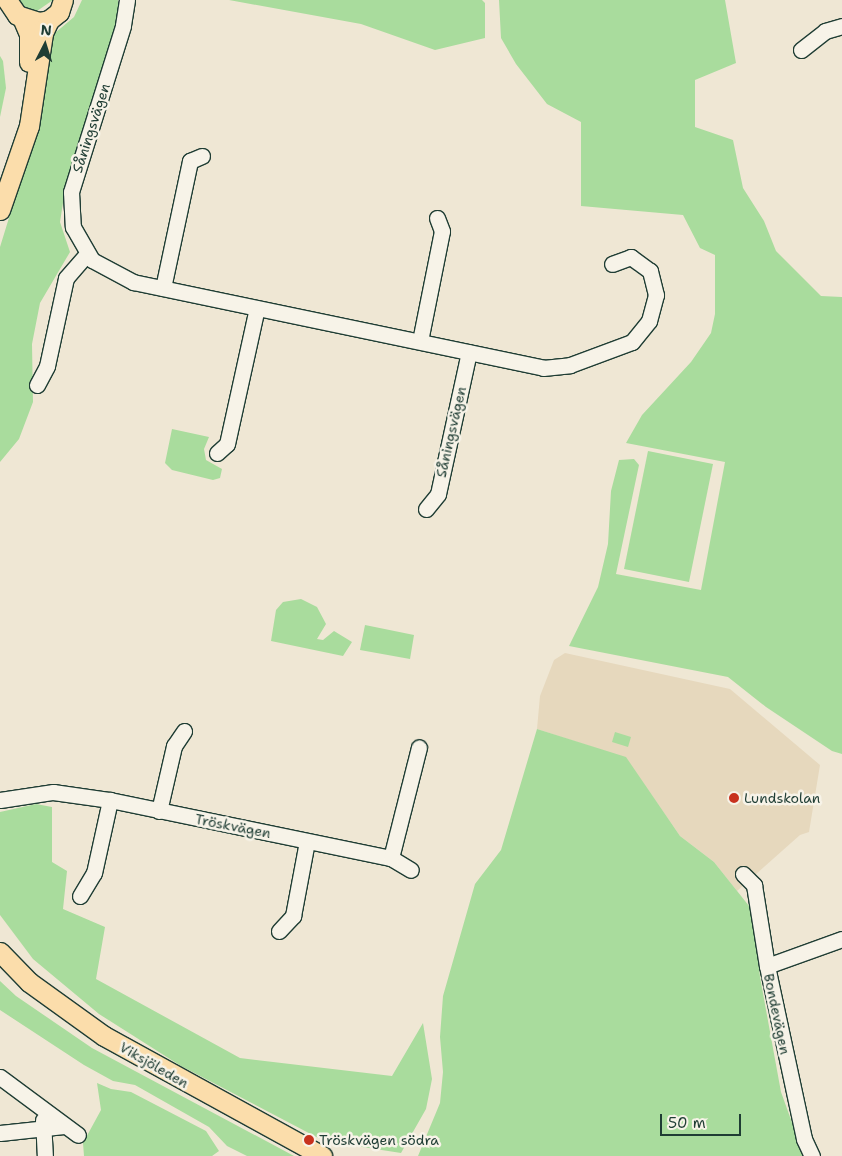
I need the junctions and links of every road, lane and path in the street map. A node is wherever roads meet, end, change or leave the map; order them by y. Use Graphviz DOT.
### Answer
graph roads {
  1 [pos="63,0"];
  2 [pos="127,0"];
  3 [pos="12,12"];
  4 [pos="49,20"];
  5 [pos="842,26"];
  6 [pos="801,50"];
  7 [pos="202,156"];
  8 [pos="6,191"];
  9 [pos="0,210"];
  10 [pos="437,218"];
  11 [pos="86,255"];
  12 [pos="612,264"];
  13 [pos="163,288"];
  14 [pos="256,308"];
  15 [pos="420,341"];
  16 [pos="469,352"];
  17 [pos="37,385"];
  18 [pos="217,453"];
  19 [pos="426,509"];
  20 [pos="184,731"];
  21 [pos="419,747"];
  22 [pos="0,800"];
  23 [pos="110,800"];
  24 [pos="159,811"];
  25 [pos="307,841"];
  26 [pos="390,858"];
  27 [pos="412,870"];
  28 [pos="743,874"];
  29 [pos="80,896"];
  30 [pos="279,931"];
  31 [pos="842,939"];
  32 [pos="0,952"];
  33 [pos="767,966"];
  34 [pos="0,1077"];
  35 [pos="43,1110"];
  36 [pos="64,1126"];
  37 [pos="43,1130"];
  38 [pos="0,1133"];
  39 [pos="78,1135"];
  40 [pos="45,1156"];
  41 [pos="322,1156"];
  42 [pos="812,1156"];
  1 -- 4 [label="main road"];
  2 -- 11 [label="street, Såningsvägen"];
  3 -- 4 [label="main road"];
  3 -- 8 [label="main road"];
  4 -- 8 [label="main road"];
  5 -- 6 [label="street"];
  7 -- 13 [label="street"];
  8 -- 9 [label="main road"];
  10 -- 15 [label="street"];
  11 -- 13 [label="street"];
  11 -- 17 [label="street"];
  12 -- 16 [label="street"];
  13 -- 14 [label="street"];
  14 -- 15 [label="street"];
  14 -- 18 [label="street"];
  15 -- 16 [label="street"];
  16 -- 19 [label="street, Såningsvägen"];
  20 -- 24 [label="street"];
  21 -- 26 [label="street"];
  22 -- 23 [label="street, Tröskvägen"];
  23 -- 24 [label="street, Tröskvägen"];
  23 -- 29 [label="street"];
  24 -- 25 [label="street, Tröskvägen"];
  25 -- 26 [label="street, Tröskvägen"];
  25 -- 30 [label="street"];
  26 -- 27 [label="street, Tröskvägen"];
  28 -- 33 [label="street, Bondevägen"];
  31 -- 33 [label="street"];
  32 -- 41 [label="main road, Viksjöleden"];
  33 -- 42 [label="street, Bondevägen"];
  34 -- 35 [label="street"];
  35 -- 36 [label="street"];
  35 -- 37 [label="street"];
  36 -- 37 [label="street"];
  36 -- 39 [label="street"];
  37 -- 38 [label="street"];
  37 -- 40 [label="street"];
}
